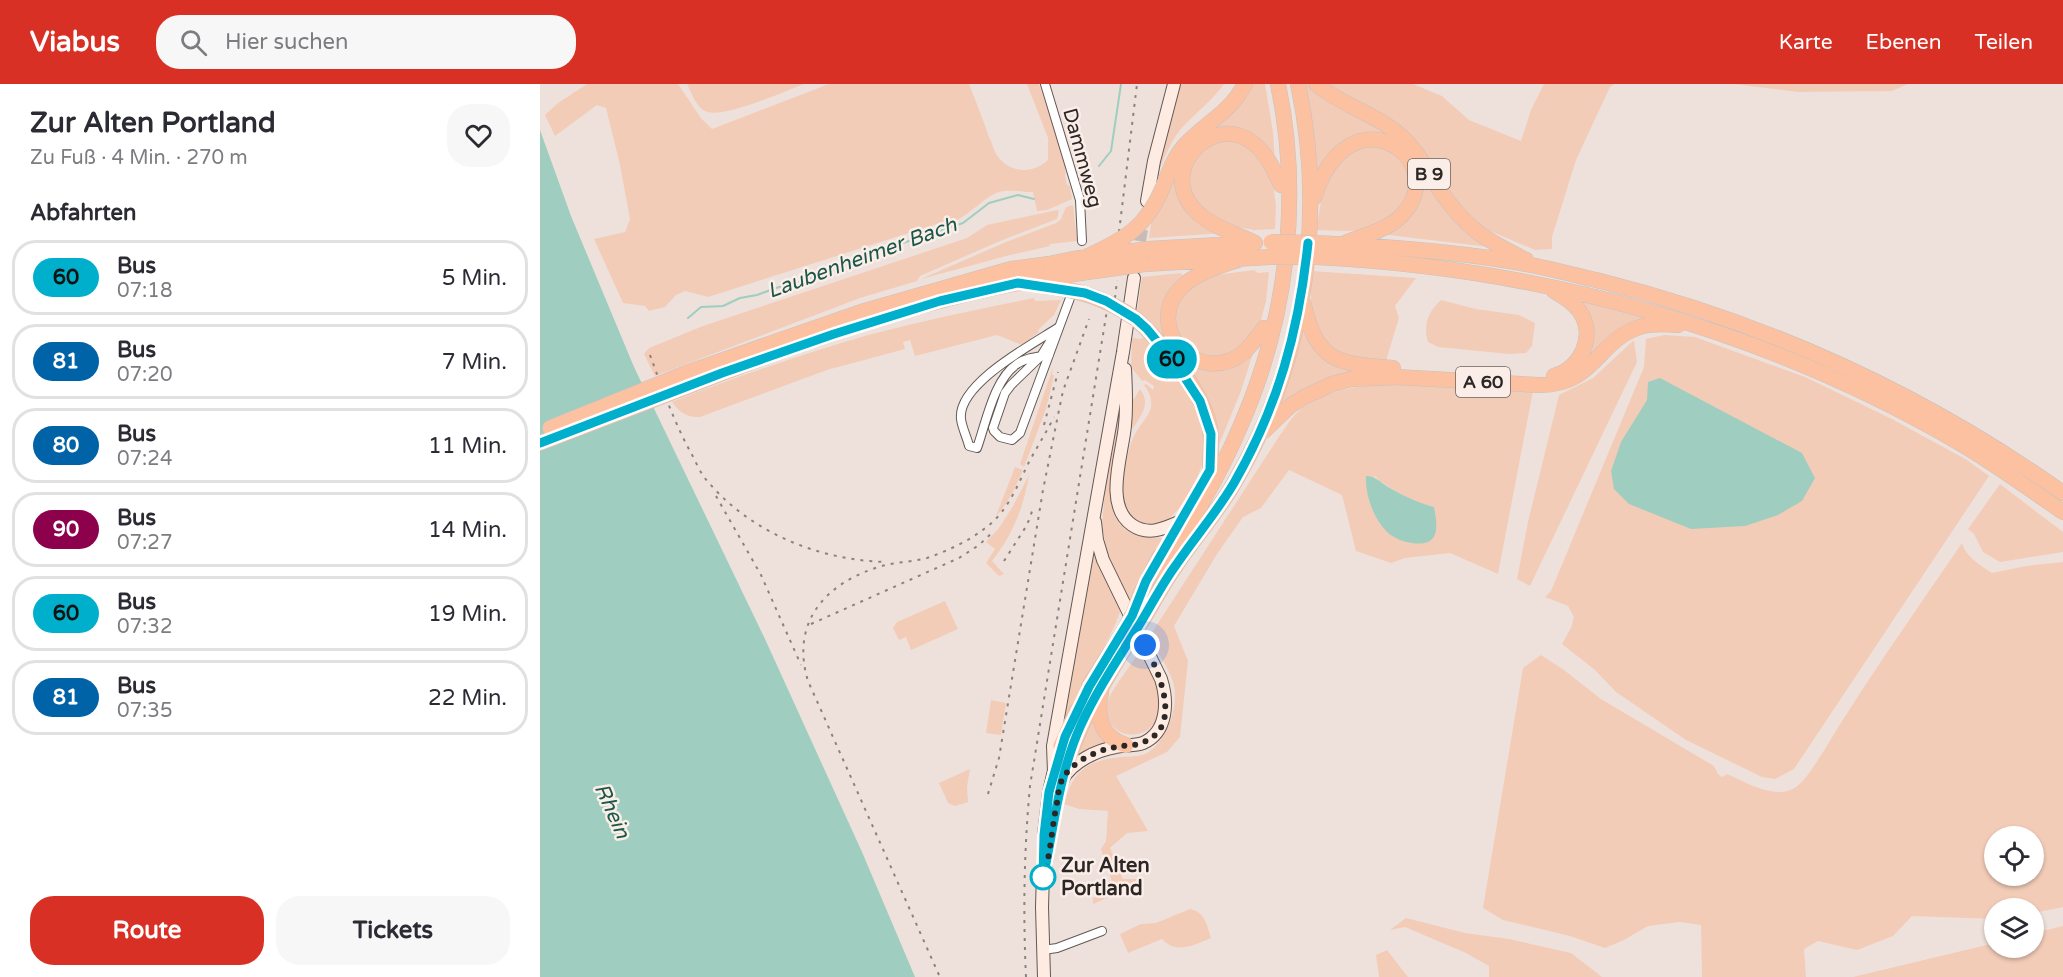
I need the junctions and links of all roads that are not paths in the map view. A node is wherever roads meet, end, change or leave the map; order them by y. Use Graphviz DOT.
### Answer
graph roads {
  1 [pos="1045,84"];
  2 [pos="1174,84"];
  3 [pos="1245,84"];
  4 [pos="1268,84"];
  5 [pos="1278,84"];
  6 [pos="1288,84"];
  7 [pos="1298,84"];
  8 [pos="1316,84"];
  9 [pos="1281,185"];
  10 [pos="1147,201"];
  11 [pos="1311,206"];
  12 [pos="1083,241"];
  13 [pos="1255,243"];
  14 [pos="1341,244"];
  15 [pos="1270,250"];
  16 [pos="1316,250"];
  17 [pos="1086,257"];
  18 [pos="1146,257"];
  19 [pos="1246,257"];
  20 [pos="1540,267"];
  21 [pos="1046,276"];
  22 [pos="1134,278"];
  23 [pos="1544,285"];
  24 [pos="1302,296"];
  25 [pos="1070,298"];
  26 [pos="1059,327"];
  27 [pos="1264,328"];
  28 [pos="1704,328"];
  29 [pos="1023,350"];
  30 [pos="1123,352"];
  31 [pos="1048,353"];
  32 [pos="692,378"];
  33 [pos="540,432"];
  34 [pos="1260,435"];
  35 [pos="540,443"];
  36 [pos="1210,470"];
  37 [pos="2063,493"];
  38 [pos="1096,500"];
  39 [pos="2063,512"];
  40 [pos="1179,522"];
  41 [pos="1182,557"];
  42 [pos="1133,621"];
  43 [pos="1103,684"];
  44 [pos="1058,721"];
  45 [pos="1126,745"];
  46 [pos="1061,746"];
  47 [pos="1058,776"];
  48 [pos="1102,931"];
  49 [pos="1043,950"];
  50 [pos="1044,977"];
  1 -- 12 [label="street, Dammweg"];
  2 -- 10 [label="main road"];
  3 -- 17 [label="highway, A 60, bridge"];
  4 -- 9 [label="highway"];
  5 -- 42 [label="highway"];
  6 -- 41 [label="highway"];
  7 -- 11 [label="highway"];
  8 -- 20 [label="highway, B 9"];
  9 -- 13 [label="highway"];
  9 -- 27 [label="highway"];
  11 -- 14 [label="highway, A 60"];
  11 -- 24 [label="highway"];
  13 -- 15 [label="highway, A 60"];
  13 -- 18 [label="highway, A 60"];
  14 -- 16 [label="highway, A 60"];
  14 -- 20 [label="highway, A 60"];
  15 -- 16 [label="highway, A 60, bridge"];
  15 -- 19 [label="highway, A 60"];
  16 -- 23 [label="highway, A 60"];
  17 -- 18 [label="highway, A 60, bridge"];
  17 -- 21 [label="highway, A 60, bridge"];
  18 -- 19 [label="highway, A 60"];
  18 -- 21 [label="highway, A 60, bridge"];
  19 -- 27 [label="highway, A 60"];
  20 -- 37 [label="highway, A 60"];
  21 -- 32 [label="highway, A 60"];
  21 -- 32 [label="highway, A 60"];
  21 -- 36 [label="highway, bridge"];
  22 -- 30 [label="main road"];
  23 -- 24 [label="highway"];
  23 -- 28 [label="highway, A 60"];
  24 -- 34 [label="highway"];
  25 -- 26 [label="street"];
  26 -- 29 [label="street"];
  26 -- 31 [label="street"];
  27 -- 36 [label="highway"];
  28 -- 34 [label="highway, A 60"];
  28 -- 39 [label="highway, A 60"];
  29 -- 31 [label="street"];
  29 -- 31 [label="street"];
  30 -- 38 [label="main road"];
  30 -- 40 [label="main road"];
  31 -- 31 [label="street"];
  32 -- 33 [label="highway, A 60, bridge"];
  32 -- 35 [label="highway, A 60, bridge"];
  34 -- 41 [label="highway"];
  36 -- 40 [label="highway"];
  38 -- 44 [label="main road"];
  38 -- 45 [label="main road"];
  40 -- 42 [label="highway"];
  41 -- 42 [label="highway"];
  42 -- 43 [label="highway"];
  42 -- 46 [label="highway"];
  43 -- 45 [label="highway"];
  43 -- 47 [label="highway"];
  44 -- 46 [label="main road"];
  44 -- 47 [label="main road"];
  45 -- 47 [label="main road"];
  46 -- 47 [label="main road"];
  47 -- 49 [label="main road"];
  48 -- 49 [label="street"];
  49 -- 50 [label="main road"];
}
